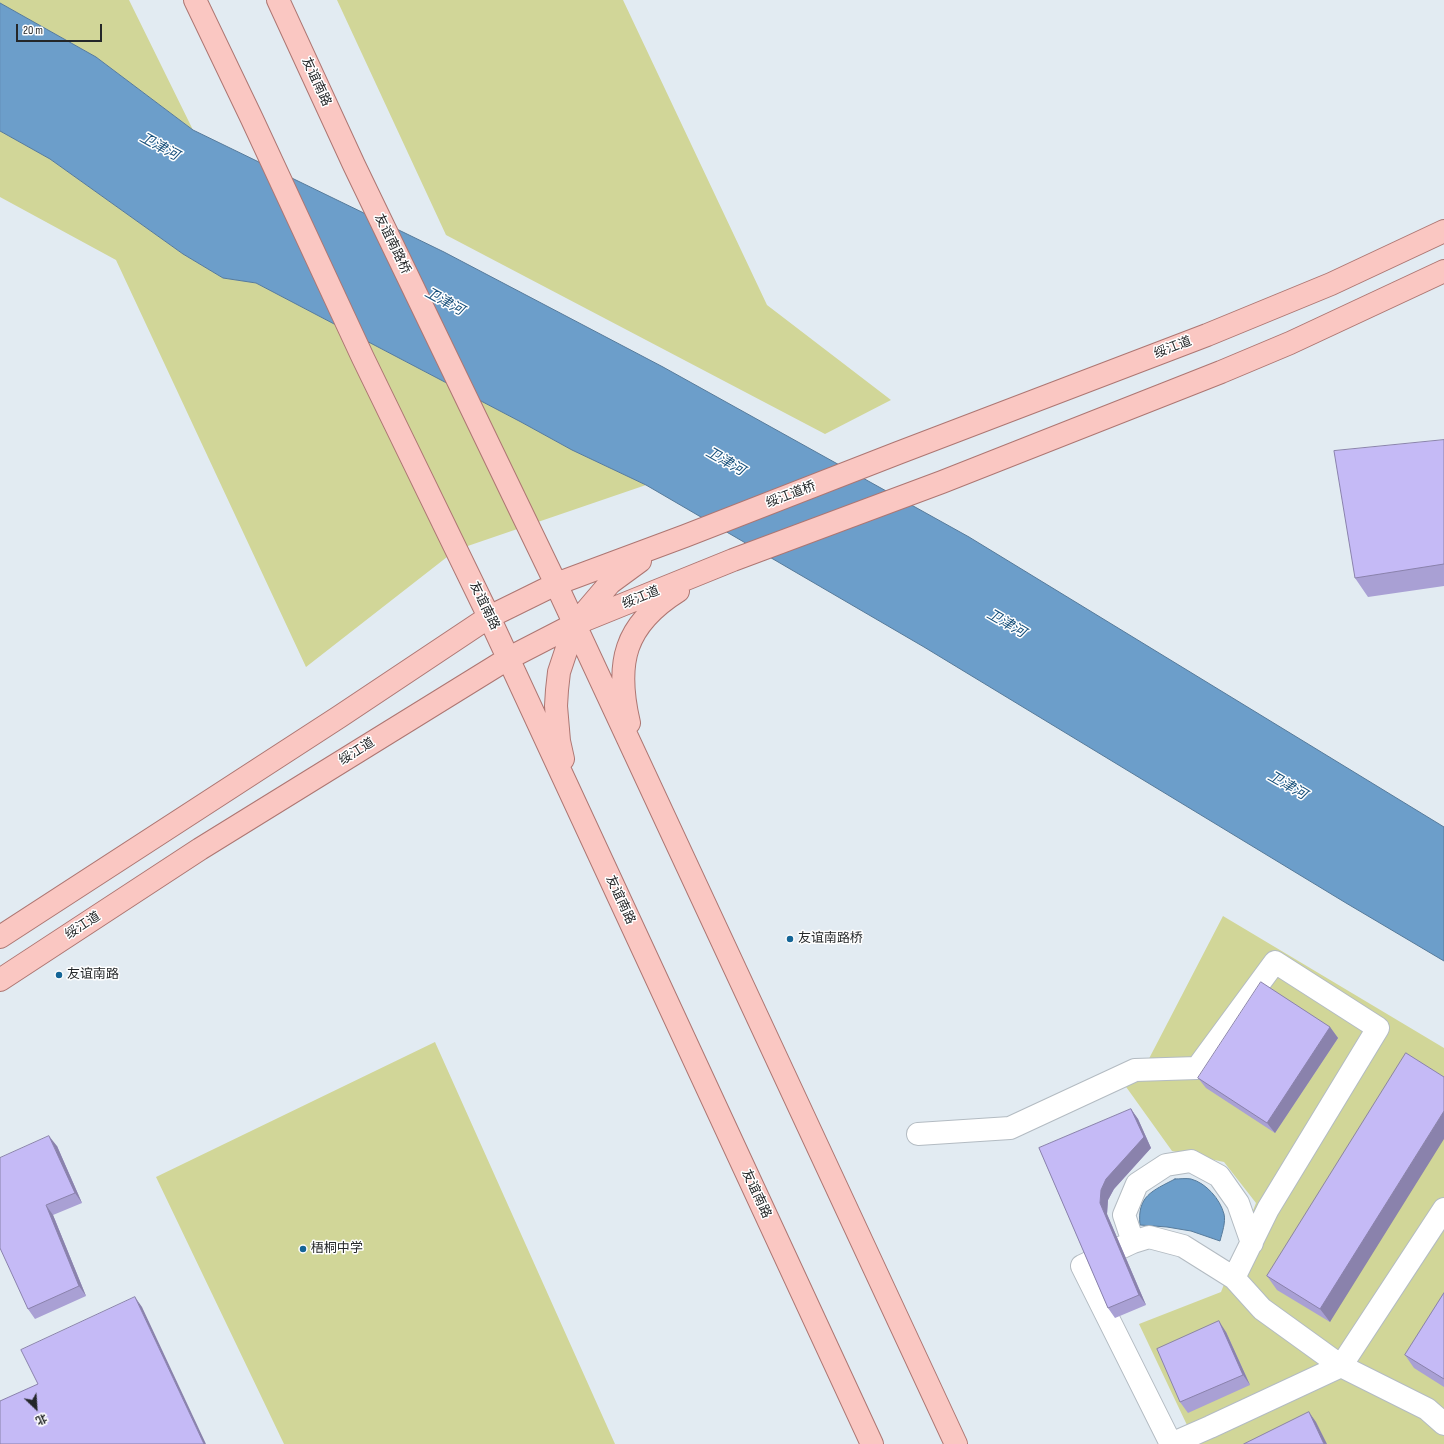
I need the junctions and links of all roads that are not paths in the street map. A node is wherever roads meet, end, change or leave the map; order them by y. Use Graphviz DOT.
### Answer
graph roads {
  1 [pos="195,0"];
  2 [pos="278,0"];
  3 [pos="354,165"];
  4 [pos="1444,231"];
  5 [pos="1444,271"];
  6 [pos="898,453"];
  7 [pos="685,536"];
  8 [pos="733,560"];
  9 [pos="556,584"];
  10 [pos="489,617"];
  11 [pos="575,624"];
  12 [pos="509,658"];
  13 [pos="638,759"];
  14 [pos="569,788"];
  15 [pos="0,937"];
  16 [pos="0,980"];
  17 [pos="918,1134"];
  18 [pos="1444,1210"];
  19 [pos="1133,1242"];
  20 [pos="1252,1243"];
  21 [pos="1234,1278"];
  22 [pos="1341,1366"];
  23 [pos="1444,1424"];
  24 [pos="872,1444"];
  25 [pos="956,1444"];
  26 [pos="1171,1444"];
  1 -- 10 [label="main road, 友谊南路"];
  2 -- 3 [label="main road, 友谊南路"];
  3 -- 9 [label="main road, 友谊南路桥"];
  4 -- 6 [label="main road, 绥江道"];
  5 -- 8 [label="main road"];
  6 -- 7 [label="main road, 绥江道桥"];
  7 -- 9 [label="main road"];
  7 -- 11 [label="main road"];
  8 -- 11 [label="main road, 绥江道"];
  8 -- 13 [label="main road"];
  9 -- 10 [label="main road"];
  9 -- 11 [label="main road"];
  10 -- 12 [label="main road, 友谊南路"];
  10 -- 15 [label="main road"];
  11 -- 12 [label="main road, 绥江道"];
  11 -- 13 [label="main road"];
  11 -- 14 [label="main road"];
  12 -- 14 [label="main road, 友谊南路"];
  12 -- 16 [label="main road, 绥江道"];
  13 -- 25 [label="main road"];
  14 -- 24 [label="main road, 友谊南路"];
  17 -- 20 [label="lane"];
  18 -- 22 [label="lane"];
  19 -- 20 [label="lane"];
  19 -- 21 [label="lane"];
  19 -- 26 [label="lane"];
  20 -- 21 [label="lane"];
  21 -- 22 [label="lane"];
  22 -- 23 [label="lane"];
  22 -- 26 [label="lane"];
}
